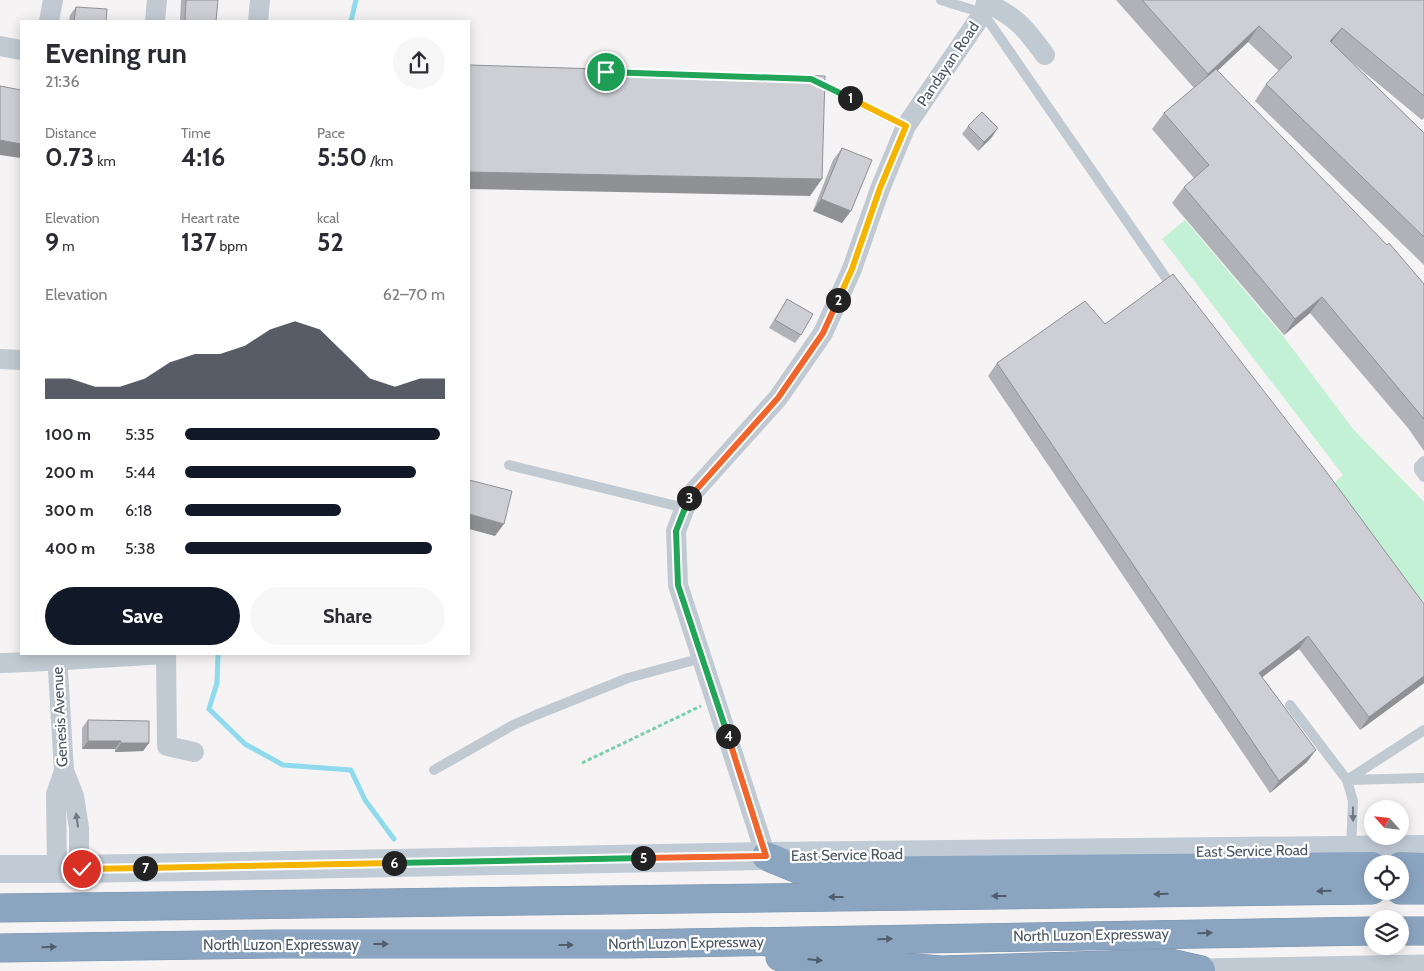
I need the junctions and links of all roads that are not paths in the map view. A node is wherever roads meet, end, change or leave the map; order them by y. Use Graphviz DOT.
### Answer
graph roads {
  1 [pos="53,0"];
  2 [pos="157,0"];
  3 [pos="260,0"];
  4 [pos="941,0"];
  5 [pos="985,5"];
  6 [pos="49,20"];
  7 [pos="155,20"];
  8 [pos="258,20"];
  9 [pos="0,46"];
  10 [pos="20,50"];
  11 [pos="1045,55"];
  12 [pos="801,79"];
  13 [pos="906,126"];
  14 [pos="1181,298"];
  15 [pos="0,359"];
  16 [pos="20,360"];
  17 [pos="1424,461"];
  18 [pos="509,464"];
  19 [pos="1424,477"];
  20 [pos="685,508"];
  21 [pos="145,655"];
  22 [pos="166,655"];
  23 [pos="57,658"];
  24 [pos="702,658"];
  25 [pos="0,663"];
  26 [pos="1290,704"];
  27 [pos="1424,730"];
  28 [pos="194,752"];
  29 [pos="434,770"];
  30 [pos="1424,778"];
  31 [pos="1348,780"];
  32 [pos="1424,848"];
  33 [pos="1351,849"];
  34 [pos="766,856"];
  35 [pos="1364,866"];
  36 [pos="1409,866"];
  37 [pos="1424,867"];
  38 [pos="0,869"];
  39 [pos="68,869"];
  40 [pos="1364,890"];
  41 [pos="1409,890"];
  42 [pos="1424,890"];
  43 [pos="0,908"];
  44 [pos="1364,931"];
  45 [pos="1409,931"];
  46 [pos="1424,931"];
  47 [pos="627,944"];
  48 [pos="0,948"];
  49 [pos="1424,967"];
  50 [pos="1143,968"];
  51 [pos="1200,970"];
  1 -- 6 [label="street"];
  2 -- 7 [label="street"];
  3 -- 8 [label="street"];
  4 -- 5 [label="lane"];
  5 -- 11 [label="street"];
  5 -- 13 [label="street, Pandayan Road"];
  5 -- 14 [label="lane"];
  9 -- 10 [label="street"];
  12 -- 13 [label="lane"];
  13 -- 20 [label="street, Pandayan Road"];
  15 -- 16 [label="street"];
  17 -- 19 [label="lane"];
  18 -- 20 [label="lane"];
  20 -- 24 [label="street, Pandayan Road"];
  21 -- 23 [label="street"];
  22 -- 28 [label="street"];
  23 -- 25 [label="street"];
  23 -- 39 [label="street, Genesis Avenue"];
  24 -- 29 [label="lane"];
  24 -- 34 [label="street, Pandayan Road"];
  26 -- 31 [label="lane"];
  27 -- 31 [label="lane"];
  30 -- 31 [label="lane"];
  31 -- 33 [label="lane, one-way"];
  32 -- 33 [label="main road, East Service Road"];
  33 -- 34 [label="main road, East Service Road"];
  34 -- 35 [label="highway"];
  34 -- 39 [label="main road, East Service Road"];
  36 -- 37 [label="highway"];
  38 -- 39 [label="main road, East Service Road"];
  40 -- 43 [label="highway, one-way"];
  41 -- 42 [label="highway"];
  47 -- 44 [label="highway, North Luzon Expressway, one-way"];
  45 -- 46 [label="highway"];
  48 -- 47 [label="highway, North Luzon Expressway, one-way"];
  47 -- 50 [label="highway, one-way"];
  49 -- 51 [label="street"];
  50 -- 51 [label="highway"];
}
